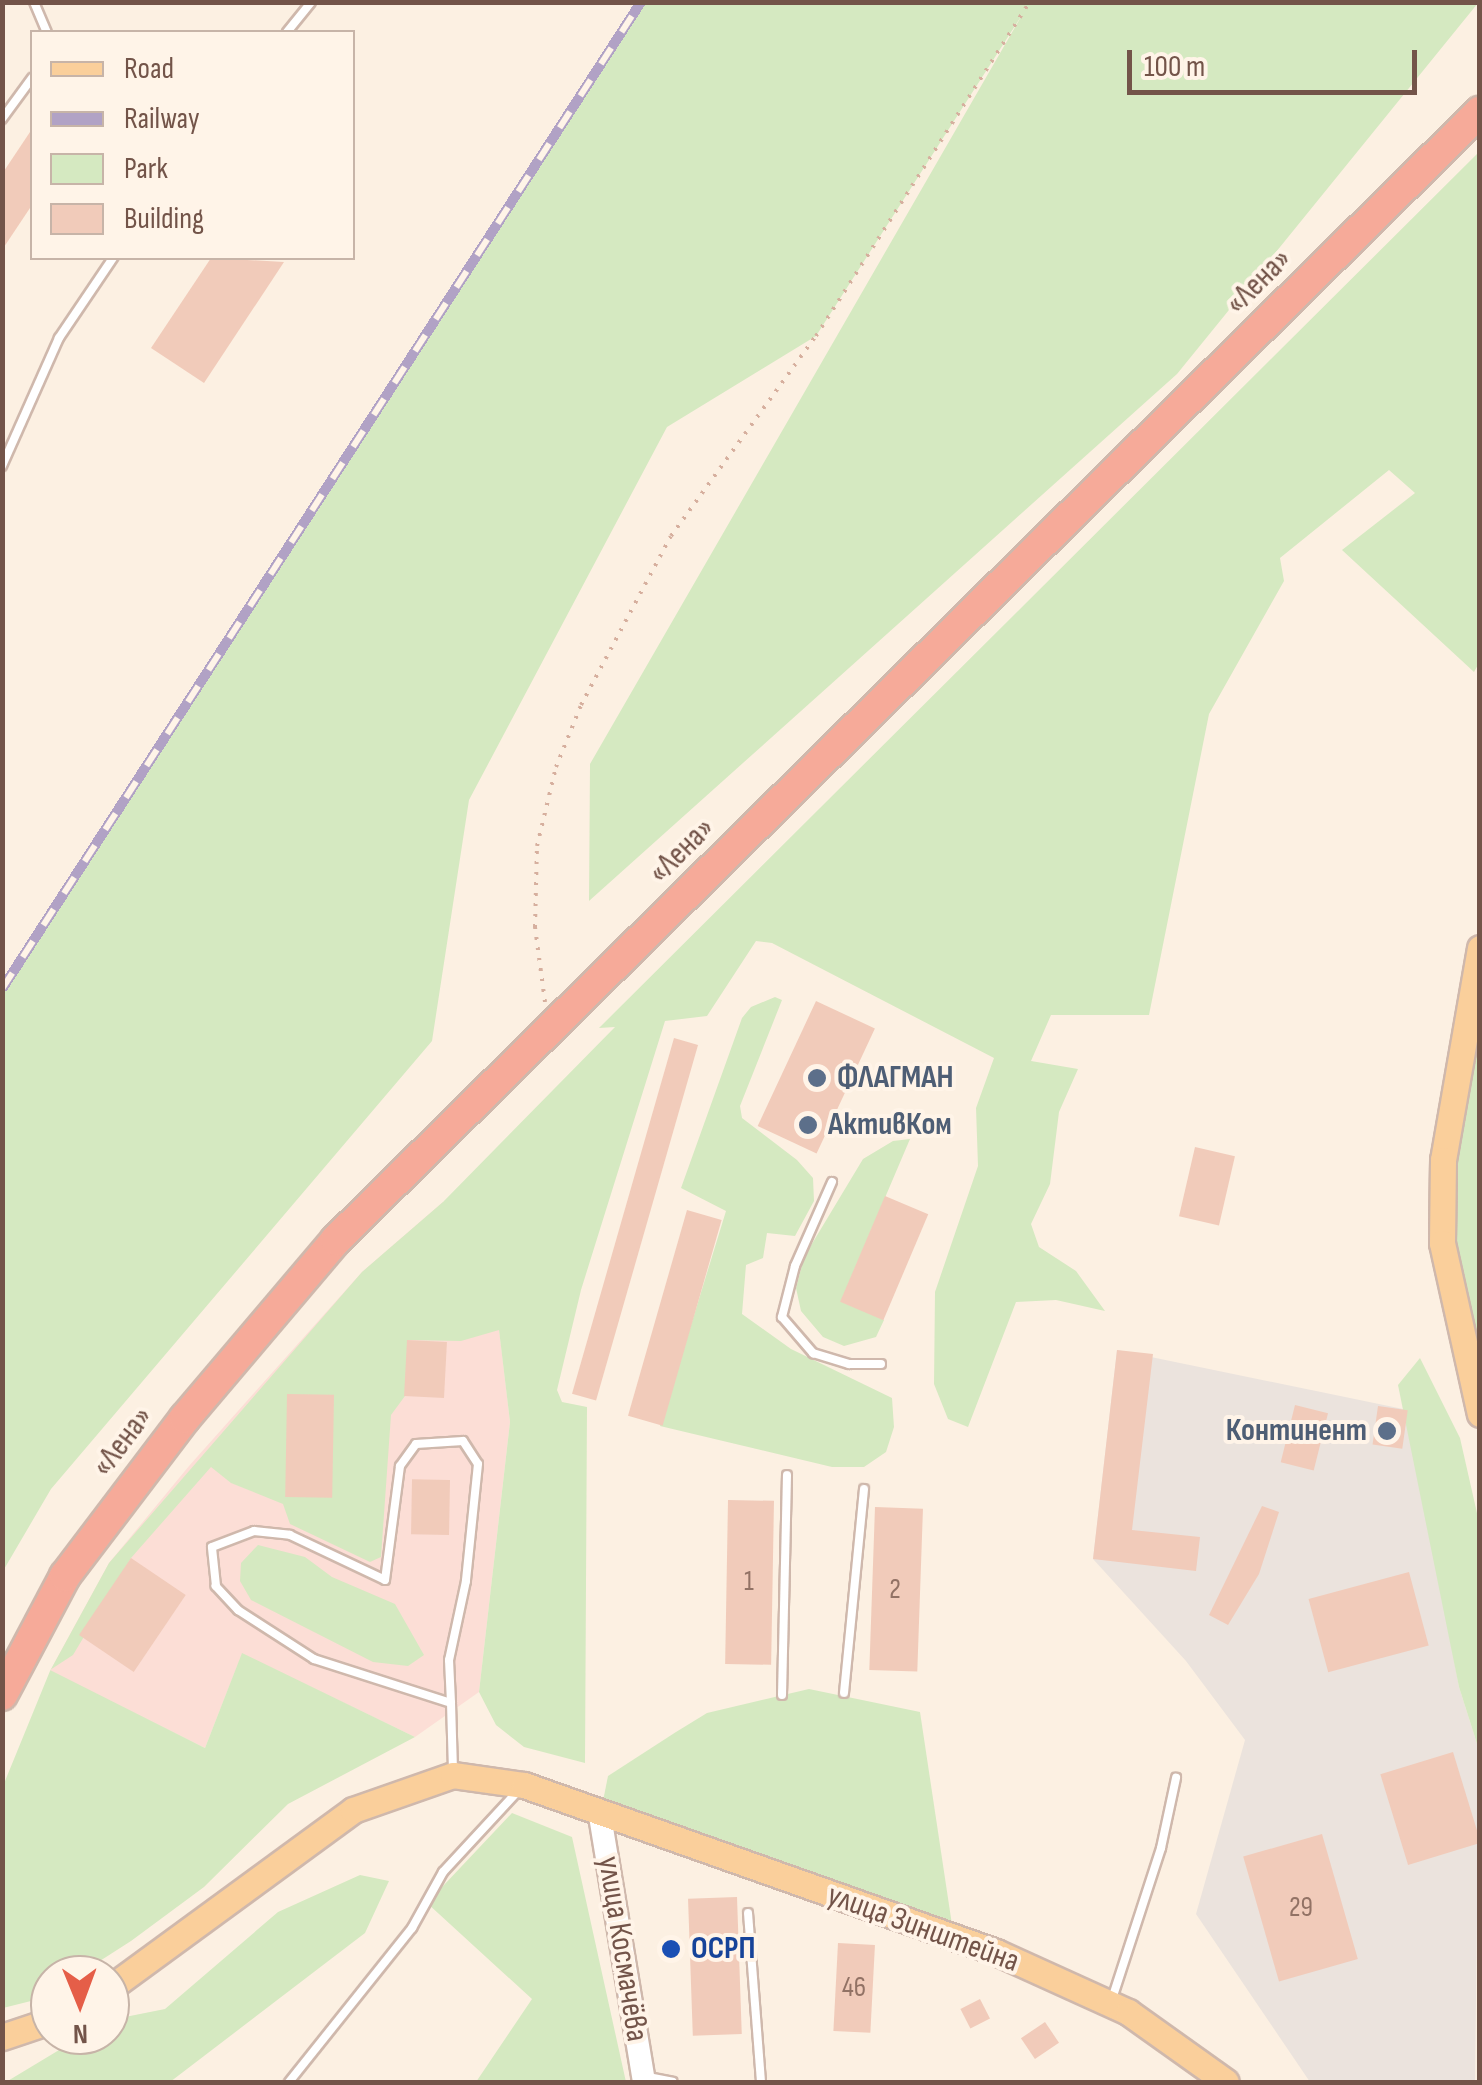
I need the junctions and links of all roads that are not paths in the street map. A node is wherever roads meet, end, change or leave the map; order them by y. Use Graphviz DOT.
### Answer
graph roads {
  1 [pos="34,2"];
  2 [pos="311,2"];
  3 [pos="46,30"];
  4 [pos="288,30"];
  5 [pos="30,81"];
  6 [pos="1480,112"];
  7 [pos="2,119"];
  8 [pos="111,260"];
  9 [pos="2,466"];
  10 [pos="1480,948"];
  11 [pos="832,1182"];
  12 [pos="882,1364"];
  13 [pos="1480,1414"];
  14 [pos="787,1476"];
  15 [pos="864,1489"];
  16 [pos="2,1694"];
  17 [pos="844,1694"];
  18 [pos="782,1695"];
  19 [pos="451,1702"];
  20 [pos="453,1775"];
  21 [pos="1176,1778"];
  22 [pos="524,1785"];
  23 [pos="600,1816"];
  24 [pos="748,1912"];
  25 [pos="130,1973"];
  26 [pos="1110,2004"];
  27 [pos="30,2027"];
  28 [pos="2,2036"];
  29 [pos="644,2080"];
  30 [pos="289,2082"];
  31 [pos="673,2082"];
  32 [pos="761,2082"];
  33 [pos="1226,2082"];
  1 -- 3 [label="lane"];
  2 -- 4 [label="lane"];
  5 -- 7 [label="lane"];
  6 -- 16 [label="highway, «Лена»"];
  8 -- 9 [label="lane"];
  10 -- 13 [label="main road"];
  11 -- 12 [label="lane"];
  14 -- 18 [label="lane"];
  15 -- 17 [label="lane"];
  19 -- 19 [label="lane"];
  19 -- 20 [label="lane"];
  20 -- 22 [label="main road, улица Зинштейна"];
  20 -- 25 [label="main road"];
  21 -- 26 [label="lane"];
  22 -- 23 [label="main road, улица Зинштейна"];
  22 -- 30 [label="lane"];
  23 -- 26 [label="main road, улица Зинштейна"];
  23 -- 29 [label="main road, улица Космачёва"];
  24 -- 32 [label="lane"];
  26 -- 33 [label="main road, улица Зинштейна"];
  27 -- 28 [label="main road"];
  29 -- 31 [label="lane"];
}
